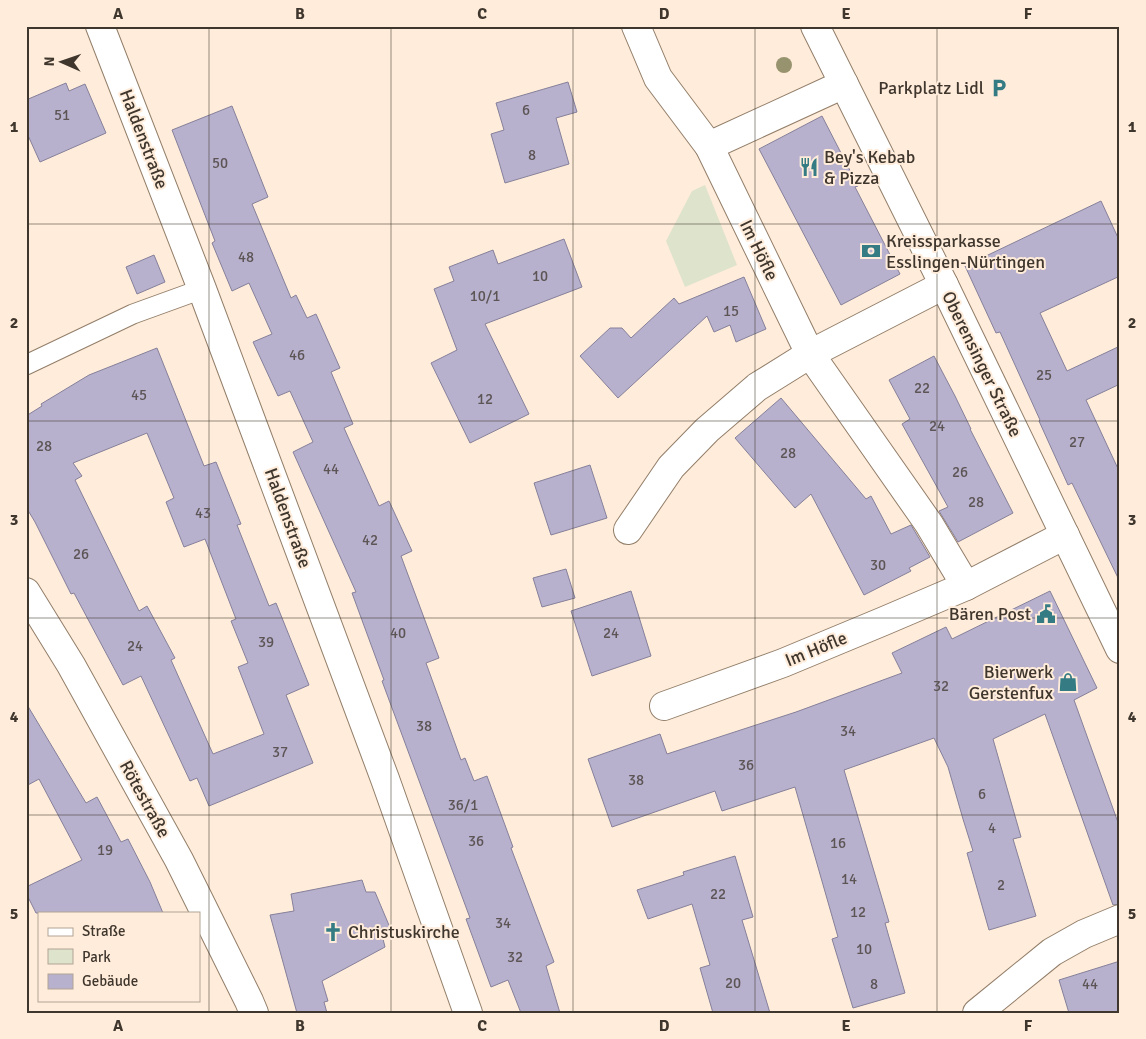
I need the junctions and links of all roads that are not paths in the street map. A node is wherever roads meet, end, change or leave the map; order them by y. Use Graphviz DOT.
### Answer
graph roads {
  1 [pos="100,26"];
  2 [pos="636,26"];
  3 [pos="815,26"];
  4 [pos="844,84"];
  5 [pos="708,146"];
  6 [pos="944,285"];
  7 [pos="202,289"];
  8 [pos="810,354"];
  9 [pos="26,365"];
  10 [pos="628,530"];
  11 [pos="1065,535"];
  12 [pos="966,586"];
  13 [pos="26,592"];
  14 [pos="1120,649"];
  15 [pos="664,706"];
  16 [pos="1120,919"];
  17 [pos="254,1013"];
  18 [pos="468,1013"];
  19 [pos="977,1013"];
  1 -- 7 [label="street, Haldenstraße"];
  2 -- 5 [label="street, Im Höfle"];
  3 -- 4 [label="street, Oberensinger Straße"];
  4 -- 5 [label="street"];
  4 -- 6 [label="street, Oberensinger Straße"];
  5 -- 8 [label="street, Im Höfle"];
  6 -- 8 [label="street"];
  6 -- 11 [label="street, Oberensinger Straße"];
  7 -- 9 [label="lane"];
  7 -- 18 [label="street, Haldenstraße"];
  8 -- 10 [label="street"];
  8 -- 12 [label="street, Im Höfle"];
  11 -- 12 [label="street, Im Höfle"];
  11 -- 14 [label="street, Oberensinger Straße"];
  12 -- 15 [label="street, Im Höfle"];
  13 -- 17 [label="street, Rötestraße"];
  16 -- 19 [label="street"];
}
